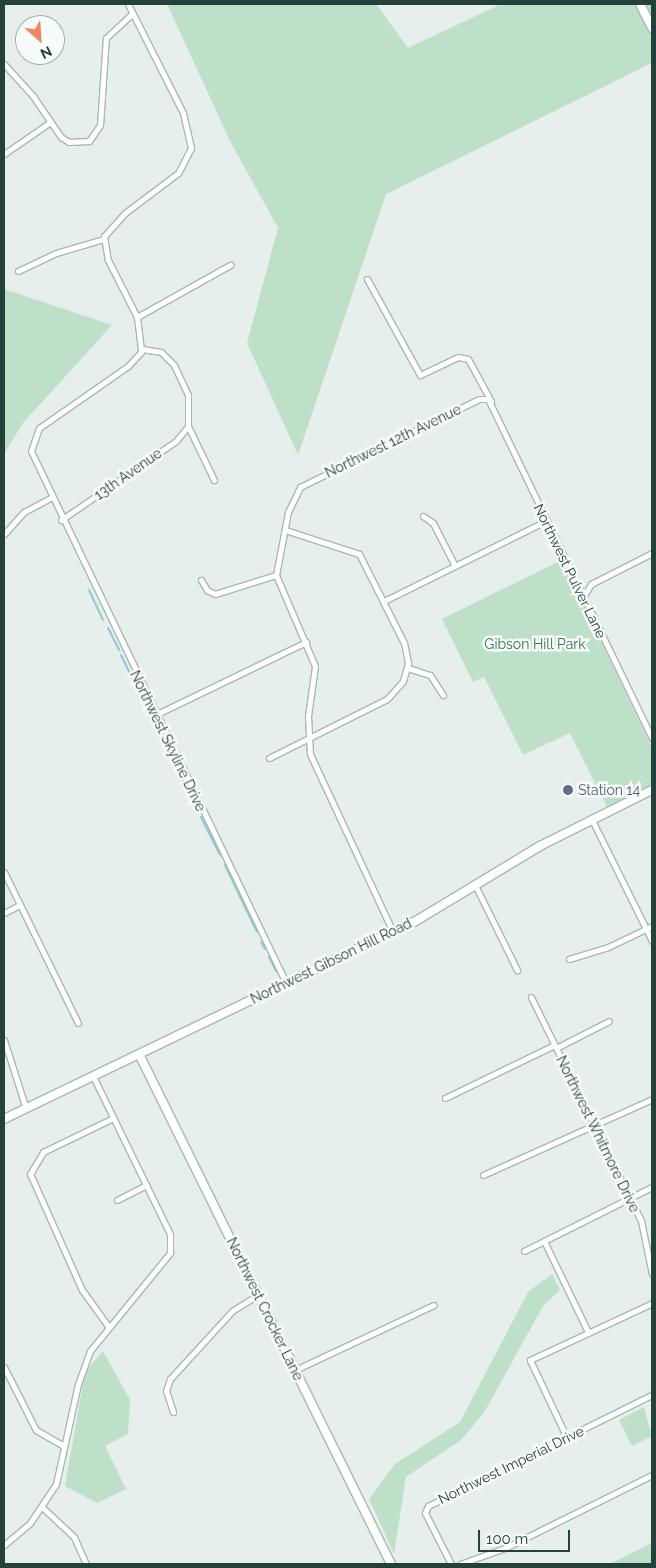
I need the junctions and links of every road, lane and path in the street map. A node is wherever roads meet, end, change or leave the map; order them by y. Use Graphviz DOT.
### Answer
graph roads {
  1 [pos="128,4"];
  2 [pos="640,4"];
  3 [pos="132,14"];
  4 [pos="652,28"];
  5 [pos="4,64"];
  6 [pos="49,123"];
  7 [pos="4,154"];
  8 [pos="104,238"];
  9 [pos="230,265"];
  10 [pos="18,271"];
  11 [pos="368,279"];
  12 [pos="137,317"];
  13 [pos="142,349"];
  14 [pos="492,402"];
  15 [pos="188,424"];
  16 [pos="214,480"];
  17 [pos="50,498"];
  18 [pos="423,516"];
  19 [pos="61,520"];
  20 [pos="546,521"];
  21 [pos="285,530"];
  22 [pos="4,534"];
  23 [pos="652,554"];
  24 [pos="454,566"];
  25 [pos="276,574"];
  26 [pos="201,580"];
  27 [pos="583,597"];
  28 [pos="384,601"];
  29 [pos="306,642"];
  30 [pos="408,668"];
  31 [pos="443,695"];
  32 [pos="155,714"];
  33 [pos="308,739"];
  34 [pos="652,739"];
  35 [pos="269,758"];
  36 [pos="652,790"];
  37 [pos="592,820"];
  38 [pos="4,872"];
  39 [pos="476,887"];
  40 [pos="20,905"];
  41 [pos="4,913"];
  42 [pos="652,926"];
  43 [pos="646,929"];
  44 [pos="393,932"];
  45 [pos="652,941"];
  46 [pos="568,960"];
  47 [pos="517,970"];
  48 [pos="286,983"];
  49 [pos="531,997"];
  50 [pos="609,1021"];
  51 [pos="78,1023"];
  52 [pos="4,1040"];
  53 [pos="555,1046"];
  54 [pos="139,1054"];
  55 [pos="93,1076"];
  56 [pos="445,1098"];
  57 [pos="652,1099"];
  58 [pos="26,1109"];
  59 [pos="113,1118"];
  60 [pos="4,1119"];
  61 [pos="595,1127"];
  62 [pos="483,1175"];
  63 [pos="146,1185"];
  64 [pos="652,1187"];
  65 [pos="629,1198"];
  66 [pos="117,1200"];
  67 [pos="544,1241"];
  68 [pos="524,1251"];
  69 [pos="652,1274"];
  70 [pos="258,1295"];
  71 [pos="652,1303"];
  72 [pos="434,1305"];
  73 [pos="108,1326"];
  74 [pos="588,1332"];
  75 [pos="4,1367"];
  76 [pos="295,1370"];
  77 [pos="652,1395"];
  78 [pos="173,1412"];
  79 [pos="567,1438"];
  80 [pos="64,1446"];
  81 [pos="652,1475"];
  82 [pos="43,1508"];
  83 [pos="4,1545"];
  84 [pos="86,1564"];
  85 [pos="391,1564"];
  86 [pos="451,1564"];
  87 [pos="460,1564"];
  1 -- 3 [label="street"];
  2 -- 4 [label="main road"];
  3 -- 6 [label="street"];
  3 -- 8 [label="street"];
  5 -- 6 [label="street"];
  6 -- 7 [label="street"];
  8 -- 10 [label="street"];
  8 -- 12 [label="street"];
  9 -- 12 [label="street"];
  11 -- 14 [label="street, Northwest Pulver Lane"];
  12 -- 13 [label="street"];
  13 -- 15 [label="street"];
  13 -- 17 [label="street, Northwest Skyline Drive"];
  14 -- 20 [label="street, Northwest Pulver Lane"];
  14 -- 21 [label="street, Northwest 12th Avenue"];
  15 -- 16 [label="street"];
  15 -- 19 [label="street, 13th Avenue"];
  17 -- 19 [label="street, Northwest Skyline Drive"];
  17 -- 22 [label="street"];
  18 -- 24 [label="street"];
  19 -- 32 [label="street, Northwest Skyline Drive"];
  20 -- 24 [label="street"];
  20 -- 27 [label="street, Northwest Pulver Lane"];
  21 -- 25 [label="street"];
  21 -- 28 [label="street"];
  23 -- 27 [label="street"];
  24 -- 28 [label="street"];
  25 -- 26 [label="street"];
  25 -- 29 [label="street"];
  27 -- 34 [label="street, Northwest Pulver Lane"];
  28 -- 30 [label="street"];
  29 -- 32 [label="street"];
  29 -- 33 [label="street"];
  30 -- 31 [label="street"];
  30 -- 33 [label="street"];
  32 -- 48 [label="street, Northwest Skyline Drive"];
  33 -- 35 [label="street"];
  33 -- 44 [label="street"];
  36 -- 37 [label="main road, Northwest Gibson Hill Road"];
  37 -- 39 [label="main road, Northwest Gibson Hill Road"];
  37 -- 43 [label="street"];
  38 -- 40 [label="street"];
  39 -- 44 [label="main road, Northwest Gibson Hill Road"];
  39 -- 47 [label="street"];
  40 -- 41 [label="street"];
  40 -- 51 [label="street"];
  42 -- 43 [label="street"];
  43 -- 45 [label="street"];
  43 -- 46 [label="street"];
  44 -- 48 [label="main road, Northwest Gibson Hill Road"];
  48 -- 54 [label="main road, Northwest Gibson Hill Road"];
  49 -- 53 [label="street, Northwest Whitmore Drive"];
  50 -- 53 [label="street"];
  52 -- 58 [label="street"];
  53 -- 56 [label="street"];
  53 -- 61 [label="street, Northwest Whitmore Drive"];
  54 -- 55 [label="main road, Northwest Gibson Hill Road"];
  54 -- 70 [label="main road, Northwest Crocker Lane"];
  55 -- 58 [label="main road, Northwest Gibson Hill Road"];
  55 -- 59 [label="street"];
  57 -- 61 [label="street"];
  58 -- 60 [label="main road, Northwest Gibson Hill Road"];
  59 -- 63 [label="street"];
  59 -- 73 [label="street"];
  61 -- 62 [label="street"];
  61 -- 65 [label="street, Northwest Whitmore Drive"];
  63 -- 66 [label="street"];
  63 -- 73 [label="street"];
  64 -- 65 [label="street"];
  65 -- 67 [label="street"];
  65 -- 69 [label="street, Northwest Whitmore Drive"];
  67 -- 68 [label="street"];
  67 -- 74 [label="street"];
  70 -- 76 [label="main road, Northwest Crocker Lane"];
  70 -- 78 [label="street"];
  71 -- 74 [label="street"];
  72 -- 76 [label="street"];
  73 -- 80 [label="street"];
  74 -- 79 [label="street"];
  75 -- 80 [label="street"];
  76 -- 85 [label="main road, Northwest Crocker Lane"];
  77 -- 79 [label="street, Northwest Imperial Drive"];
  79 -- 86 [label="street, Northwest Imperial Drive"];
  80 -- 82 [label="street"];
  81 -- 87 [label="street"];
  82 -- 83 [label="street"];
  82 -- 84 [label="street"];
}
